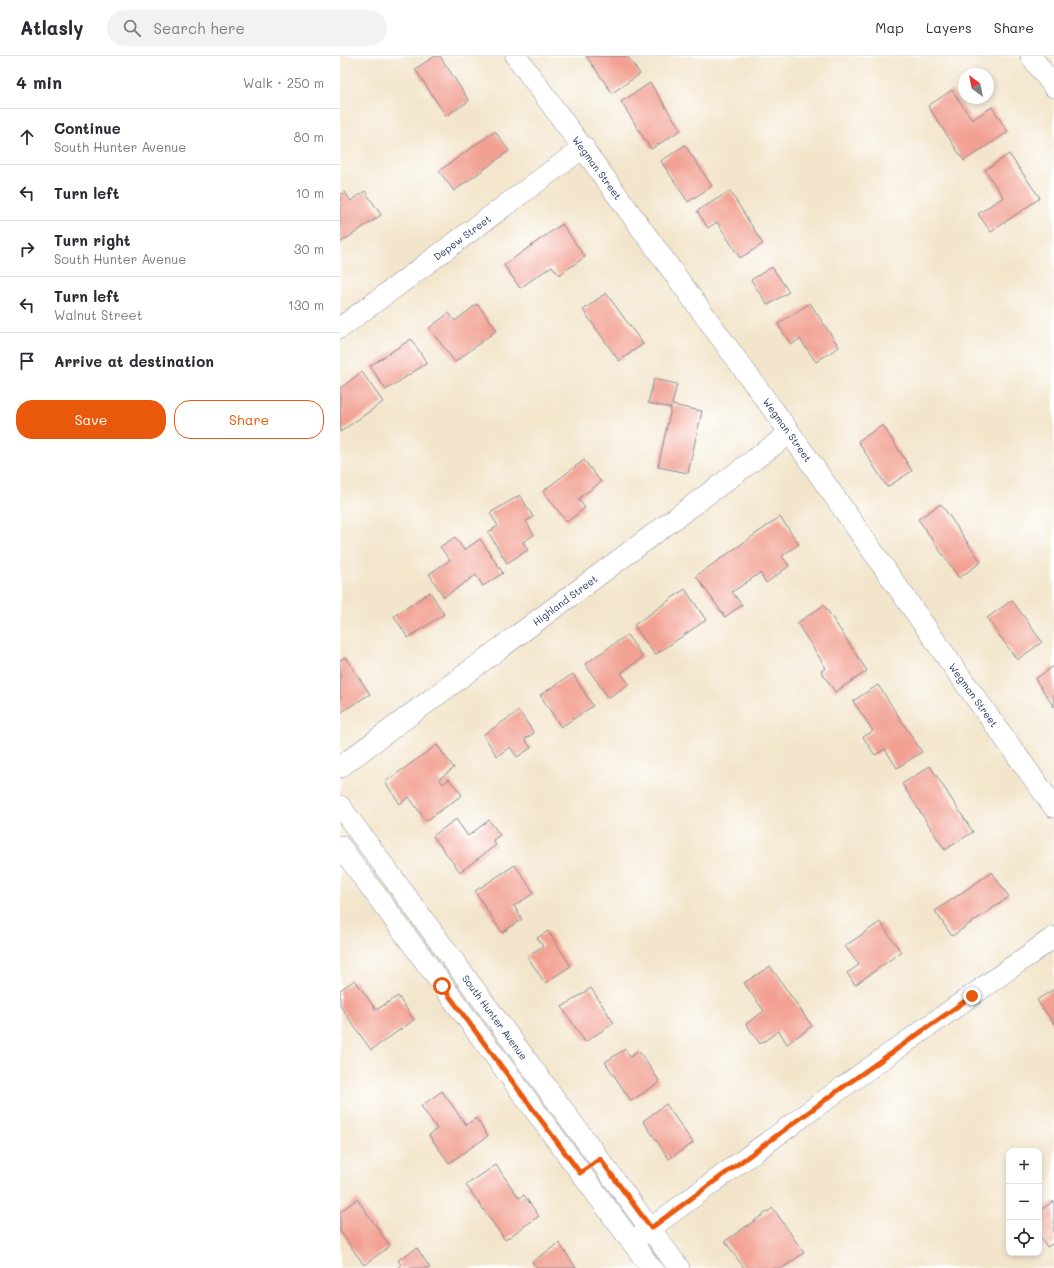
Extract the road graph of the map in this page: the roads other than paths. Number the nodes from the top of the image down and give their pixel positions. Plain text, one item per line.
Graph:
1 (516, 56) edge
2 (1031, 56) edge
3 (1054, 87) edge
4 (584, 148) junction
5 (340, 328) edge
6 (790, 433) junction
7 (340, 767) edge
8 (340, 806) edge
9 (1054, 807) edge
10 (340, 846) edge
11 (387, 871) junction
12 (368, 885) junction
13 (434, 935) junction
14 (1054, 936) edge
15 (414, 948) junction
16 (473, 988) junction
17 (454, 1002) junction
18 (557, 1101) junction
19 (537, 1115) junction
20 (600, 1159) junction
21 (580, 1173) junction
22 (651, 1228) junction
23 (631, 1242) junction
24 (650, 1268) edge
25 (679, 1268) edge

1 - 4 street, Wegman Street
2 - 3 street
4 - 5 street, Depew Street
4 - 6 street, Wegman Street
6 - 7 street, Highland Street
6 - 9 street, Wegman Street
8 - 11 street, South Hunter Avenue
10 - 12 street
11 - 12 street
11 - 13 street, South Hunter Avenue
12 - 15 street
13 - 15 street
13 - 16 street, South Hunter Avenue
14 - 22 street
15 - 17 street
16 - 17 street
16 - 18 street, South Hunter Avenue
17 - 19 street
18 - 19 street
18 - 20 street, South Hunter Avenue
19 - 21 street
20 - 21 street
20 - 22 street, South Hunter Avenue
21 - 23 street
22 - 23 street
22 - 25 street, South Hunter Avenue
23 - 24 street

